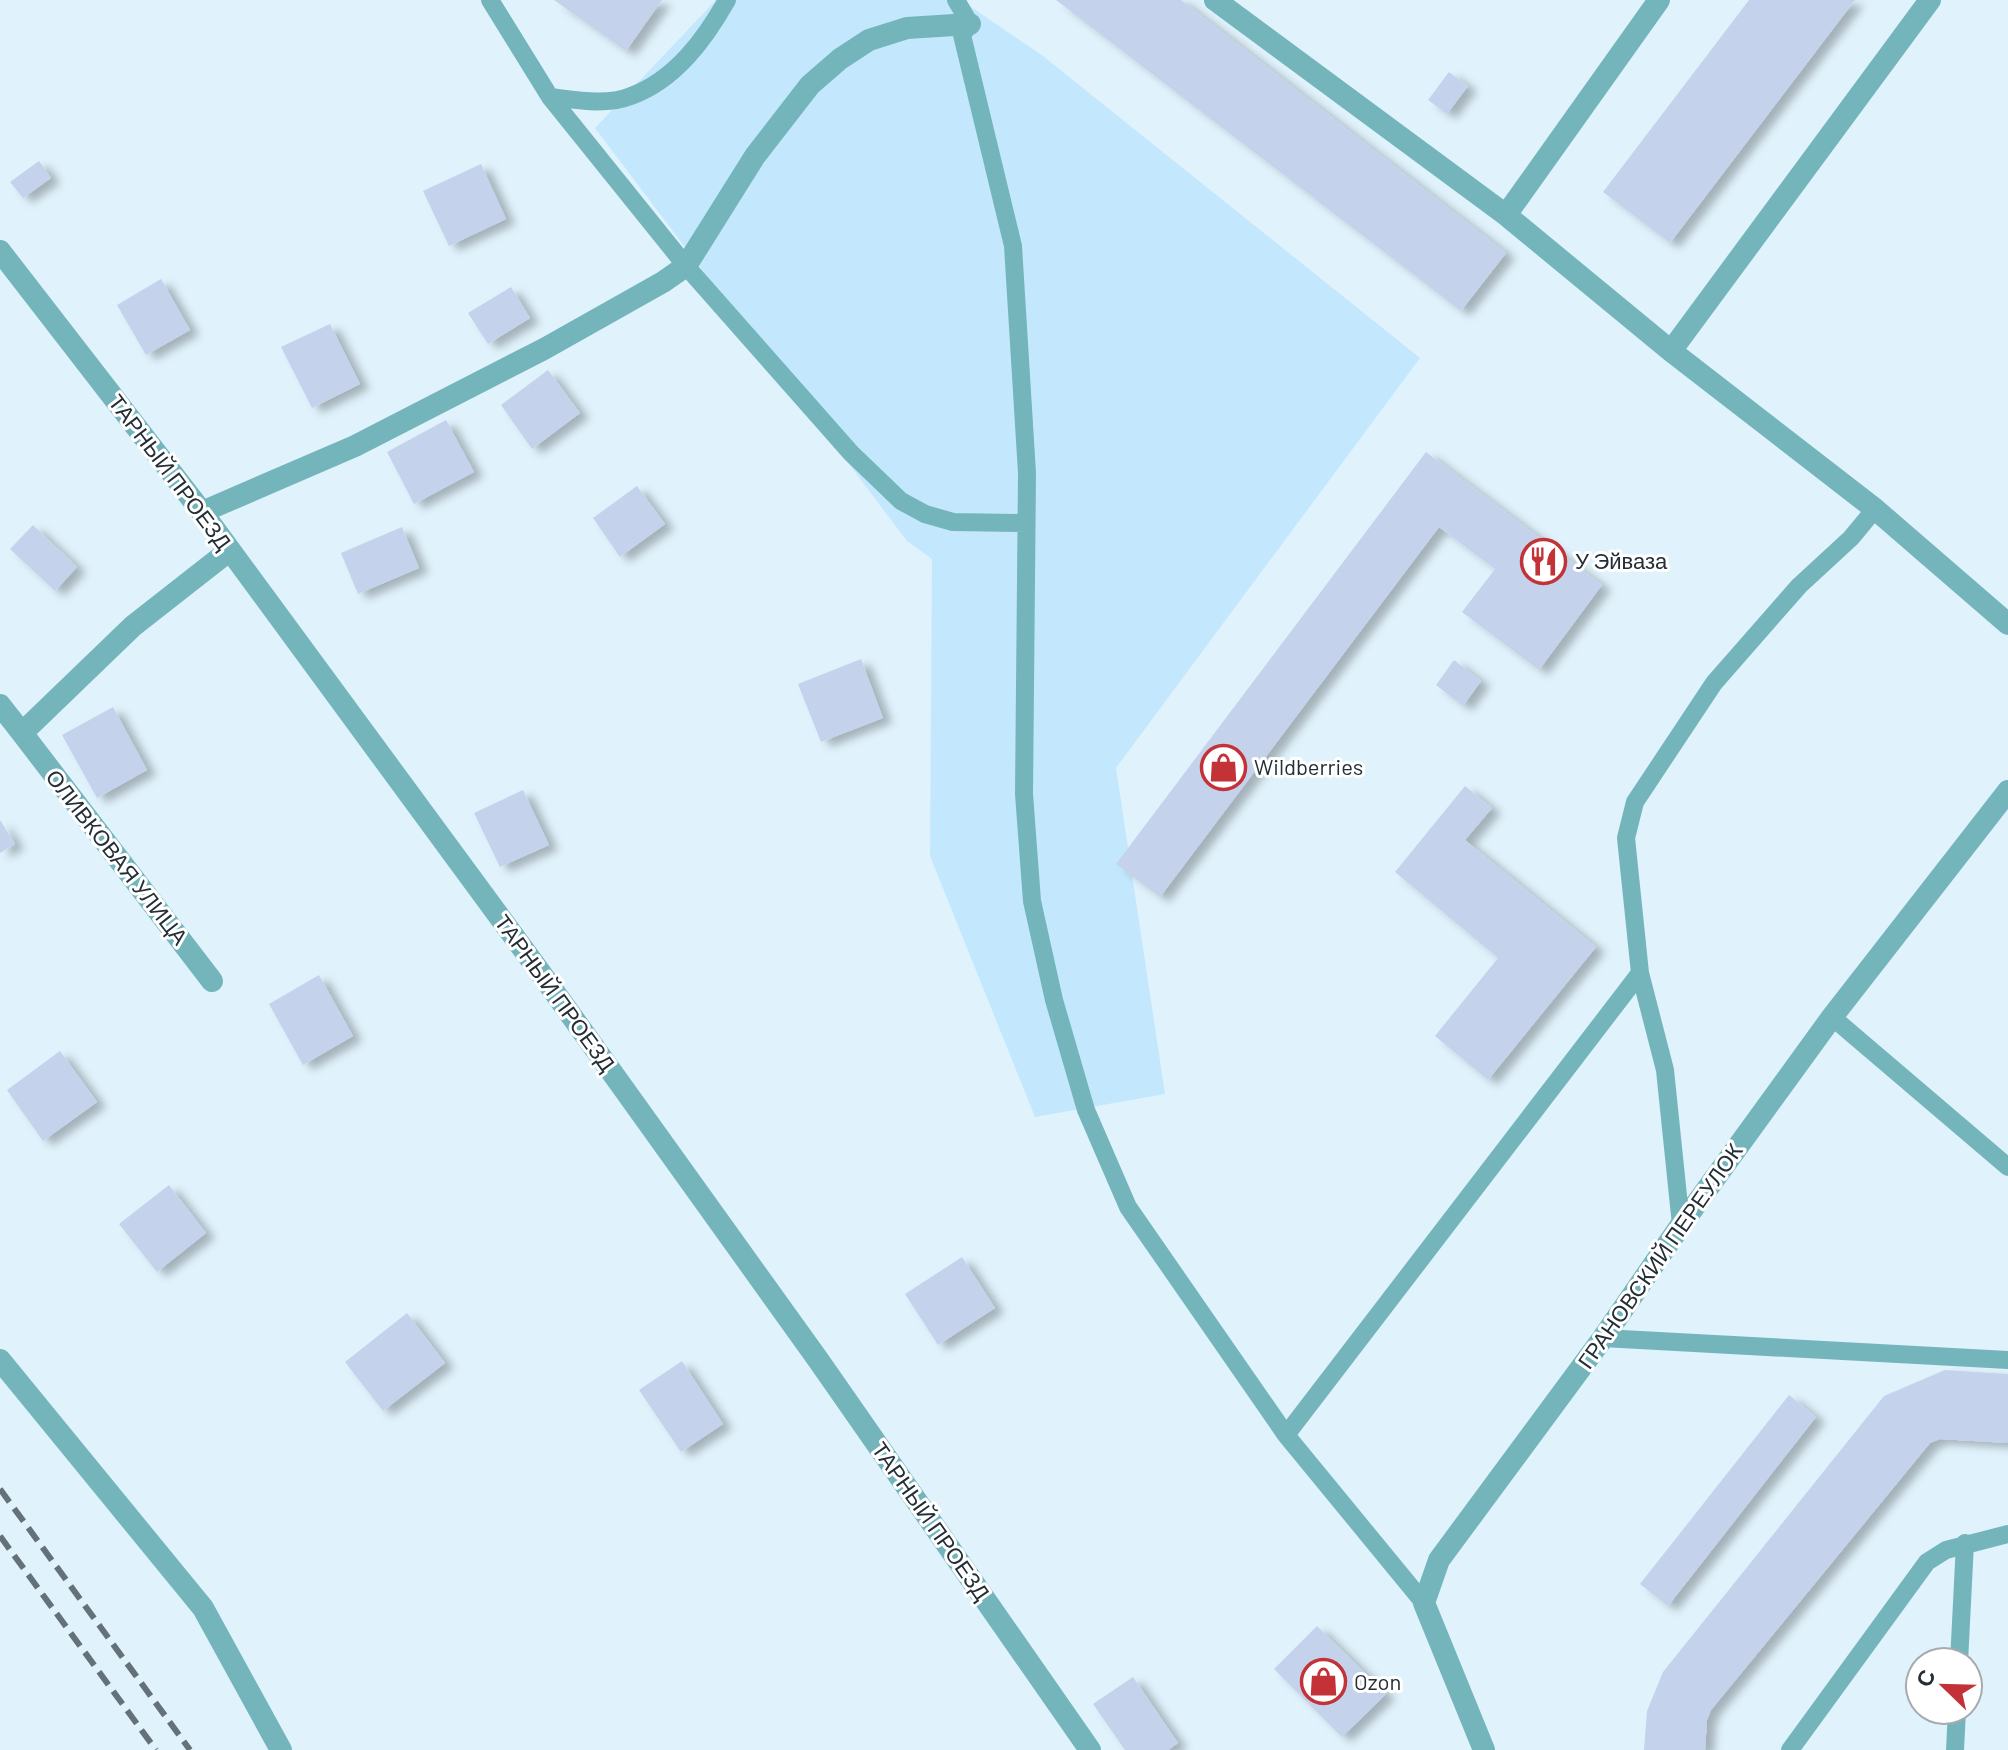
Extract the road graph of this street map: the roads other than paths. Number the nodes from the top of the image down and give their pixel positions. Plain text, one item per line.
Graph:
1 (490, 0) edge
2 (727, 0) edge
3 (956, 0) edge
4 (1215, 0) edge
5 (1659, 0) edge
6 (1930, 0) edge
7 (970, 24) junction
8 (550, 97) junction
9 (1506, 215) junction
10 (0, 251) edge
11 (686, 266) junction
12 (1671, 351) junction
13 (1875, 509) junction
14 (202, 512) junction
15 (1026, 523) junction
16 (230, 550) junction
17 (2008, 624) edge
18 (0, 705) edge
19 (22, 733) junction
20 (2008, 791) edge
21 (1640, 973) junction
22 (212, 981) dead end
23 (1832, 1017) junction
24 (2008, 1167) edge
25 (1681, 1225) junction
26 (1603, 1338) junction
27 (0, 1360) edge
28 (2008, 1360) edge
29 (1286, 1435) junction
30 (2008, 1534) edge
31 (1965, 1543) junction
32 (1424, 1603) junction
33 (1960, 1646) edge
34 (1956, 1726) edge
35 (281, 1750) edge
36 (1090, 1750) edge
37 (1484, 1750) edge
38 (1790, 1750) edge
39 (1955, 1750) edge

1 - 8 lane
2 - 8 lane
3 - 7 lane
4 - 9 street
5 - 9 street
6 - 12 street
7 - 11 street
7 - 15 lane
8 - 11 lane
9 - 12 street
10 - 14 street, ТАРНЫЙ ПРОЕЗД
11 - 14 street
11 - 15 lane
12 - 13 street
13 - 17 street
13 - 21 lane
14 - 16 street, ТАРНЫЙ ПРОЕЗД
15 - 29 lane
16 - 19 street
16 - 36 street, ТАРНЫЙ ПРОЕЗД
18 - 19 street, ОЛИВКОВАЯ УЛИЦА
19 - 22 street, ОЛИВКОВАЯ УЛИЦА
20 - 23 street, ГРАНОВСКИЙ ПЕРЕУЛОК
21 - 25 lane
21 - 29 lane
23 - 24 lane
23 - 25 street, ГРАНОВСКИЙ ПЕРЕУЛОК
25 - 26 street, ГРАНОВСКИЙ ПЕРЕУЛОК
26 - 28 lane
26 - 32 street, ГРАНОВСКИЙ ПЕРЕУЛОК
27 - 35 street
29 - 32 lane
30 - 31 lane
31 - 33 lane
31 - 38 lane
32 - 37 street
34 - 39 lane

